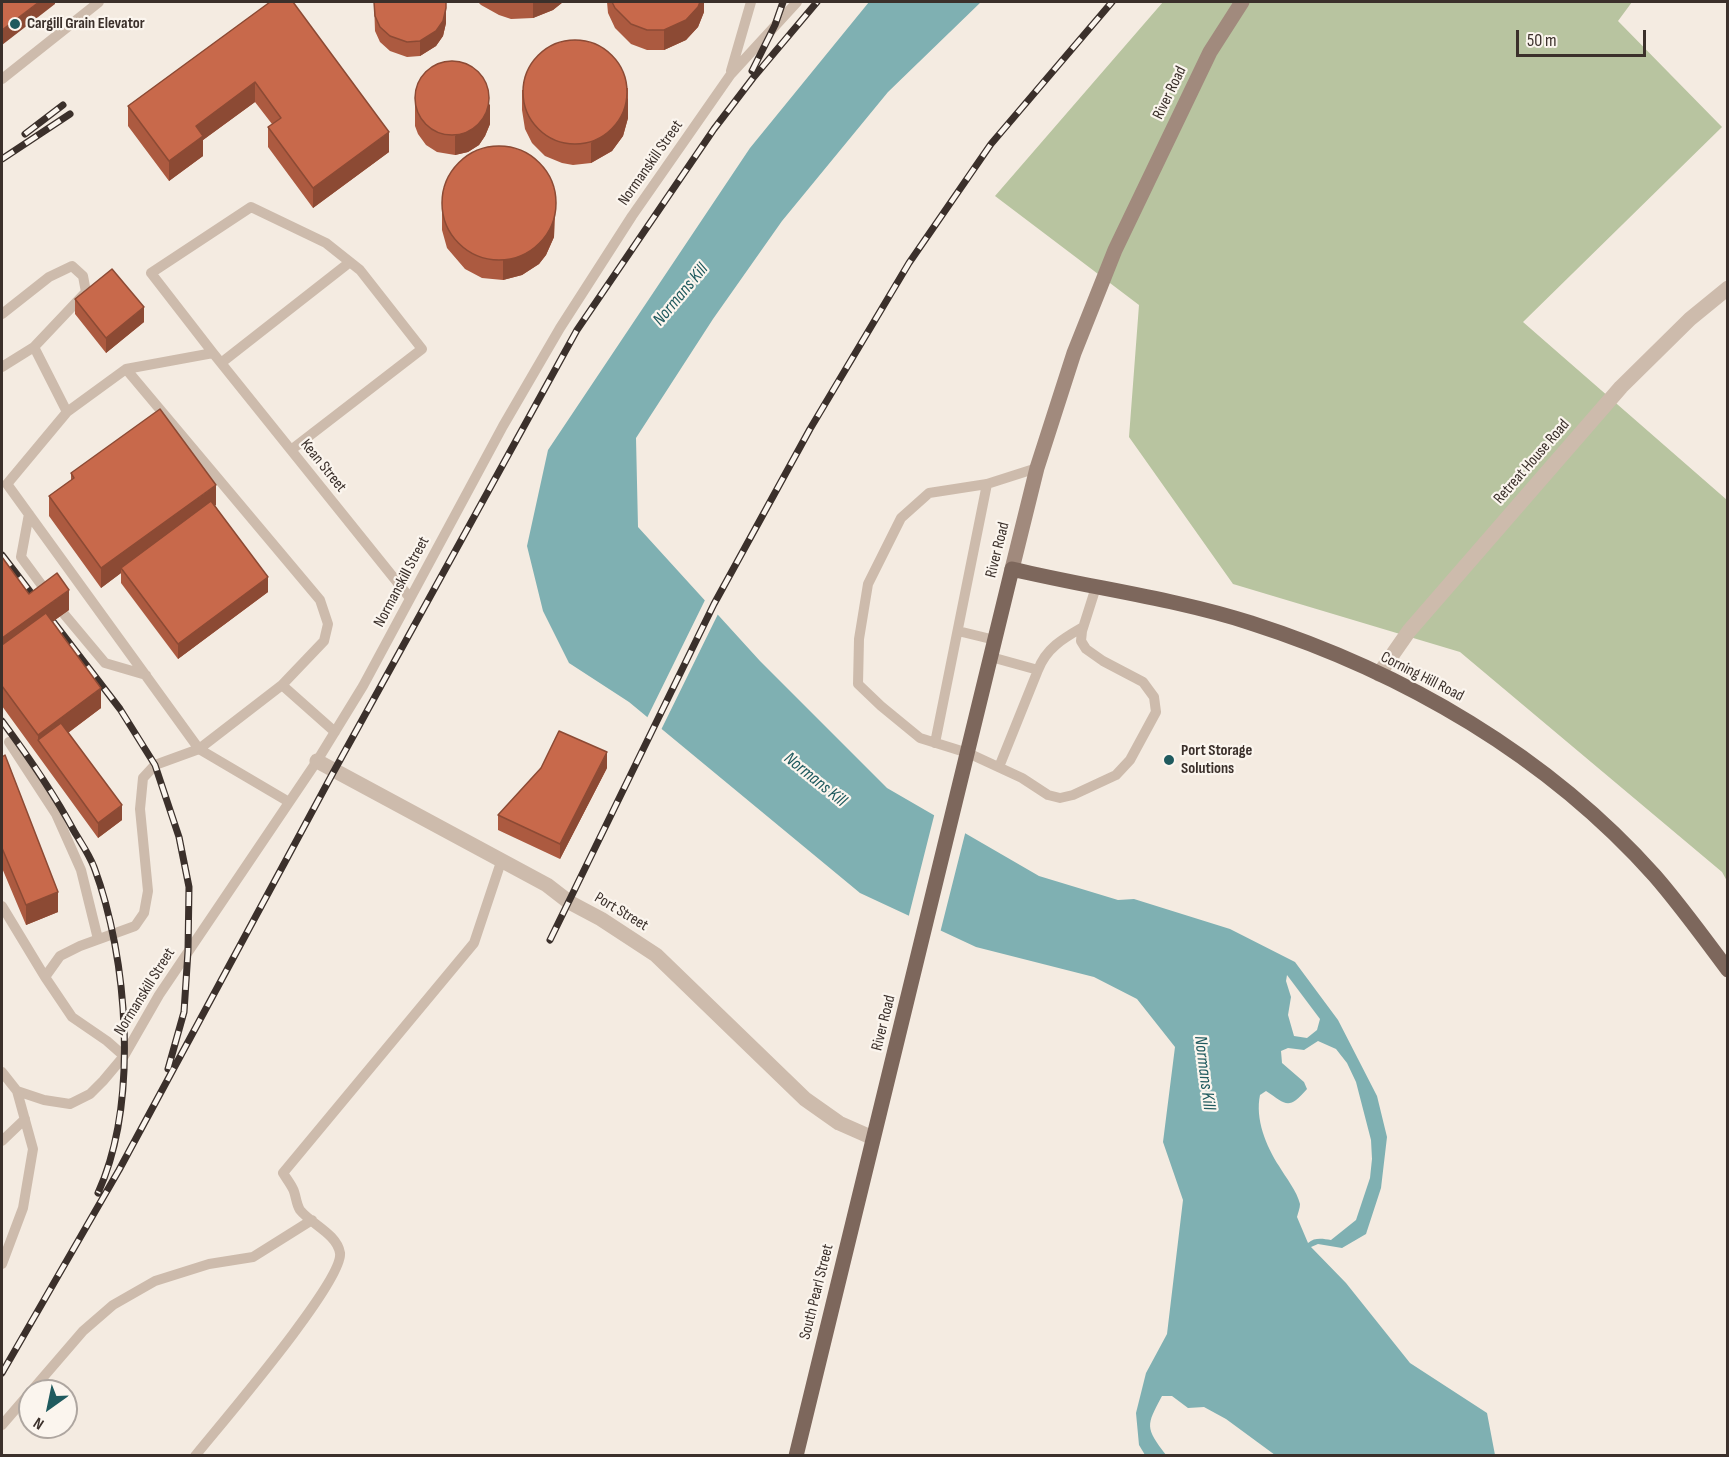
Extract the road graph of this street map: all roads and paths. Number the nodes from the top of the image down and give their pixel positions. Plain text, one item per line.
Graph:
1 (99, 2) edge
2 (751, 2) edge
3 (797, 2) edge
4 (1242, 2) edge
5 (730, 74) junction
6 (2, 79) edge
7 (350, 262) junction
8 (1728, 288) edge
9 (2, 314) edge
10 (34, 347) junction
11 (213, 353) junction
12 (221, 363) junction
13 (2, 367) edge
14 (126, 369) junction
15 (67, 412) junction
16 (291, 450) junction
17 (1037, 468) junction
18 (987, 484) junction
19 (4, 485) edge
20 (29, 514) junction
21 (1012, 569) junction
22 (1096, 587) junction
23 (51, 597) edge
24 (410, 598) junction
25 (64, 614) dead end
26 (1083, 627) junction
27 (958, 631) junction
28 (995, 640) junction
29 (991, 657) junction
30 (1038, 670) junction
31 (1379, 674) junction
32 (146, 675) junction
33 (282, 685) junction
34 (335, 732) junction
35 (9, 742) dead end
36 (935, 743) junction
37 (200, 749) junction
38 (968, 753) junction
39 (317, 761) junction
40 (999, 767) junction
41 (289, 802) junction
42 (501, 862) junction
43 (2, 906) edge
44 (98, 939) junction
45 (1728, 970) edge
46 (45, 977) junction
47 (124, 1056) junction
48 (2, 1073) edge
49 (17, 1090) junction
50 (25, 1119) junction
51 (873, 1138) junction
52 (2, 1141) edge
53 (312, 1220) junction
54 (2, 1264) edge
55 (2, 1425) edge
56 (195, 1455) edge
57 (796, 1455) edge

1 - 6 lane
2 - 5 lane
3 - 5 lane, Normanskill Street
4 - 17 main road, River Road
5 - 24 lane, Normanskill Street
7 - 11 lane, Kean Street
7 - 12 lane
7 - 16 lane
8 - 31 street, Retreat House Road
9 - 10 lane
10 - 13 lane
10 - 15 lane
11 - 12 lane, Kean Street
11 - 14 lane
12 - 16 lane, Kean Street
14 - 15 lane
14 - 33 lane
15 - 19 lane
16 - 24 lane, Kean Street
17 - 18 lane
17 - 21 main road, River Road
18 - 27 lane
18 - 36 lane
19 - 20 lane
20 - 23 lane
20 - 32 lane
21 - 22 main road, Corning Hill Road
21 - 28 main road, River Road
22 - 26 lane
22 - 31 main road, Corning Hill Road
24 - 34 lane, Normanskill Street
25 - 32 lane
26 - 30 lane
26 - 40 lane
27 - 28 lane
27 - 36 lane
28 - 29 main road, River Road
29 - 30 lane
29 - 38 main road, River Road
30 - 40 lane
31 - 45 main road, Corning Hill Road
32 - 37 lane
33 - 34 lane
33 - 37 lane
34 - 39 lane, Normanskill Street
35 - 44 lane
36 - 38 lane
37 - 41 lane
37 - 44 lane
38 - 40 lane
38 - 51 main road, River Road
39 - 41 lane, Normanskill Street
39 - 42 street, Port Street
41 - 47 lane, Normanskill Street
42 - 51 street, Port Street
42 - 53 lane
43 - 46 lane
44 - 46 lane
46 - 47 lane
47 - 49 lane, Normanskill Street
48 - 49 lane, Normanskill Street
49 - 50 lane
50 - 52 lane
50 - 54 lane
51 - 57 main road, South Pearl Street
53 - 55 lane
53 - 56 lane

